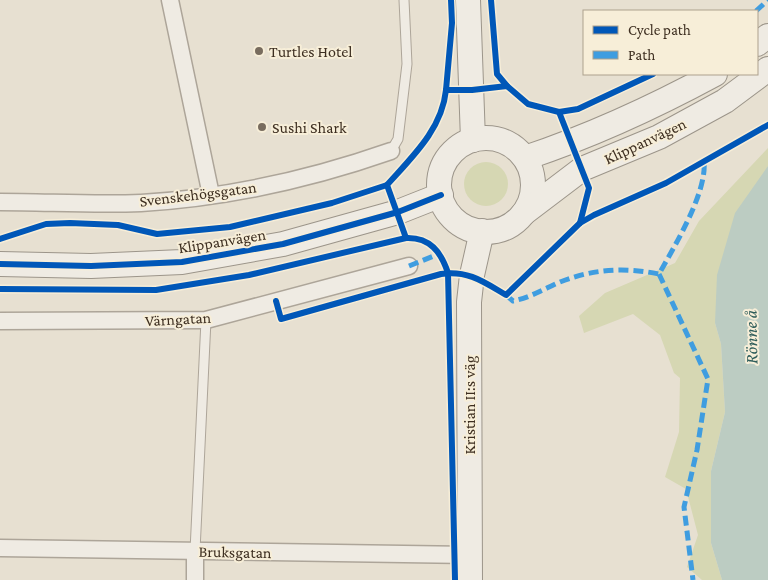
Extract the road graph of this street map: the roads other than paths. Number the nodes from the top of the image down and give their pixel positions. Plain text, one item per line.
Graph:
1 (170, 0) edge
2 (404, 0) edge
3 (468, 0) edge
4 (768, 69) edge
5 (713, 75) edge
6 (473, 140) junction
7 (391, 151) joint
8 (525, 158) junction
9 (211, 195) junction
10 (441, 195) junction
11 (0, 202) edge
12 (524, 213) junction
13 (482, 231) junction
14 (0, 264) edge
15 (409, 266) dead end
16 (206, 320) junction
17 (0, 321) edge
18 (0, 548) edge
19 (195, 551) junction
20 (470, 555) junction
21 (195, 580) edge
22 (470, 580) edge

1 - 9 street
2 - 7 lane
3 - 6 main road
4 - 12 main road, Klippanvägen
5 - 8 main road, Klippanvägen
6 - 8 main road
6 - 10 main road
7 - 9 street, Svenskehögsgatan
8 - 12 main road
9 - 11 street, Svenskehögsgatan
10 - 13 main road
10 - 14 main road, Klippanvägen
12 - 13 main road, Klippanvägen
13 - 20 main road, Kristian II:s väg
15 - 16 street, Värngatan
16 - 17 street, Värngatan
16 - 19 lane
18 - 19 street, Bruksgatan
19 - 20 street, Bruksgatan
19 - 21 street
20 - 22 main road, Kristian II:s väg

